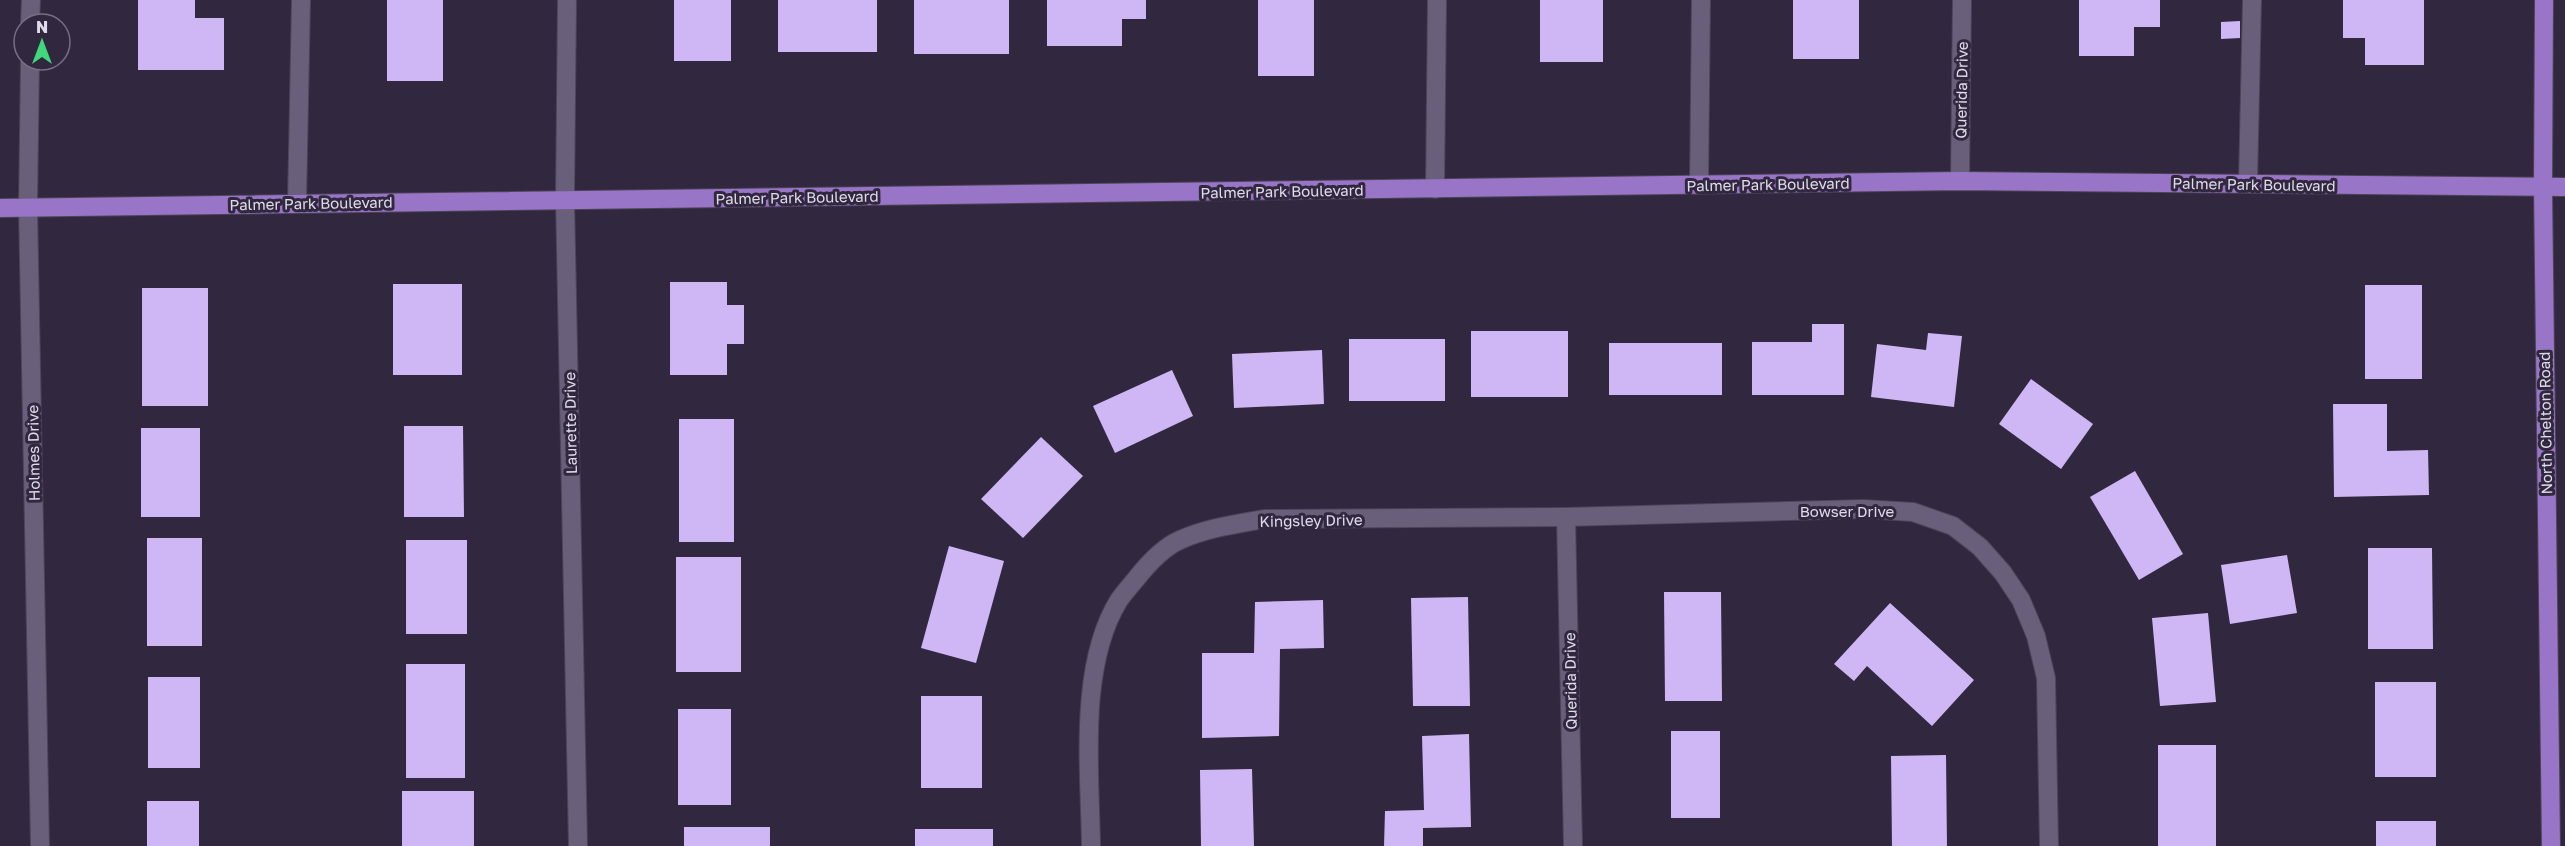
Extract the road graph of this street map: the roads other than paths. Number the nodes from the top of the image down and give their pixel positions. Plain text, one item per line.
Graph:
1 (301, 0) edge
2 (567, 0) edge
3 (1437, 0) edge
4 (1701, 0) edge
5 (1962, 0) edge
6 (2253, 0) edge
7 (2544, 0) edge
8 (30, 72) edge
9 (1960, 181) junction
10 (2248, 183) junction
11 (1699, 185) junction
12 (2542, 187) junction
13 (2565, 187) edge
14 (1435, 189) junction
15 (565, 199) junction
16 (297, 203) junction
17 (28, 207) junction
18 (0, 208) edge
19 (1566, 517) junction
20 (40, 846) edge
21 (578, 846) edge
22 (1091, 846) edge
23 (1573, 846) edge
24 (2049, 846) edge
25 (2551, 846) edge

1 - 16 street
2 - 15 street, Laurette Drive
3 - 14 street
4 - 11 street
5 - 9 street, Querida Drive
6 - 10 street
7 - 12 main road, North Chelton Road
8 - 17 street, Holmes Drive
9 - 10 main road, Palmer Park Boulevard
9 - 11 main road, Palmer Park Boulevard
10 - 12 main road, Palmer Park Boulevard
11 - 14 main road, Palmer Park Boulevard
12 - 13 main road, Palmer Park Boulevard
12 - 25 main road, North Chelton Road
14 - 15 main road, Palmer Park Boulevard
15 - 16 main road, Palmer Park Boulevard
15 - 21 street, Laurette Drive
16 - 17 main road, Palmer Park Boulevard
17 - 18 main road, Palmer Park Boulevard
17 - 20 street, Holmes Drive
19 - 22 street, Kingsley Drive
19 - 23 street, Querida Drive
19 - 24 street, Bowser Drive

